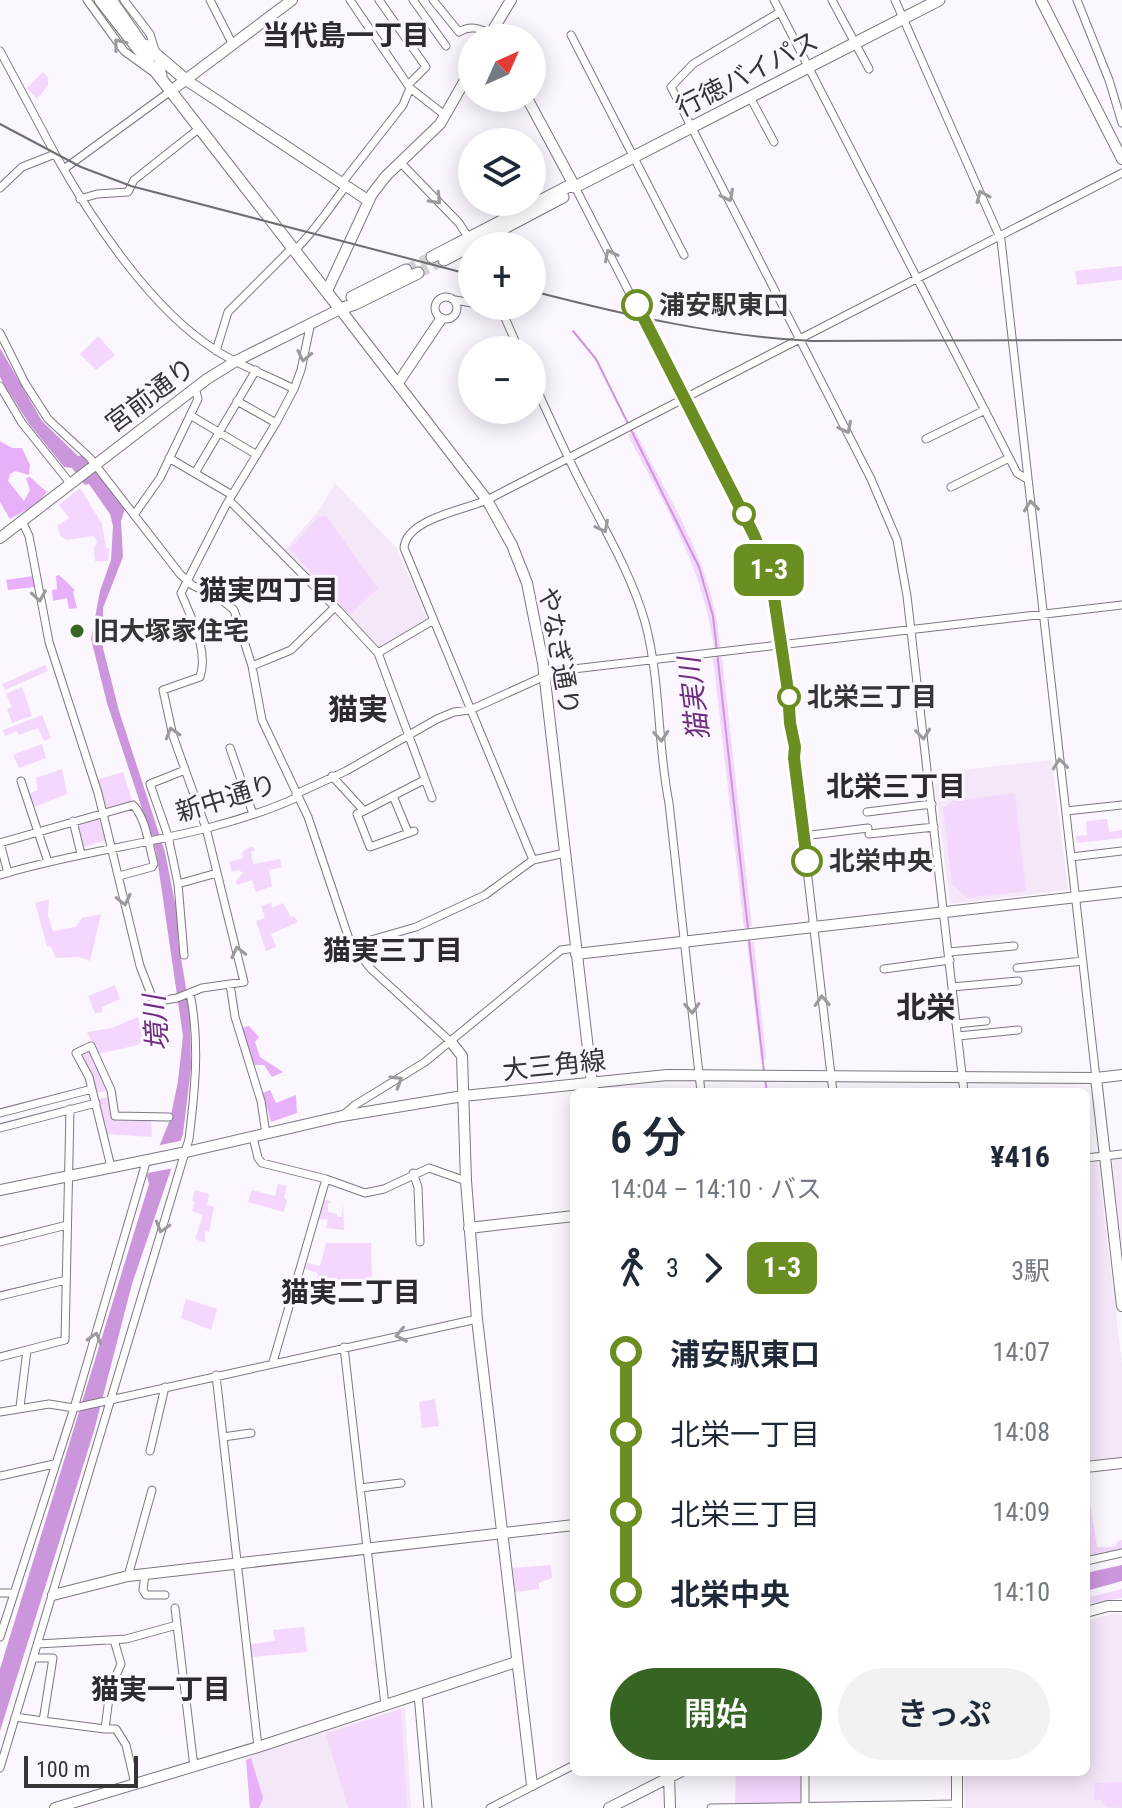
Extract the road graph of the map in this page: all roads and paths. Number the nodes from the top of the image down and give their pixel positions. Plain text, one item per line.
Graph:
1 (87, 0) edge
2 (100, 0) edge
3 (111, 0) edge
4 (124, 0) edge
5 (210, 0) edge
6 (292, 0) edge
7 (350, 0) edge
8 (379, 0) edge
9 (413, 0) edge
10 (433, 0) edge
11 (511, 0) edge
12 (774, 0) edge
13 (832, 0) edge
14 (895, 0) edge
15 (939, 0) edge
16 (1041, 0) edge
17 (1077, 0) edge
18 (780, 12) junction
19 (904, 18) junction
20 (497, 24) edge
21 (458, 31) edge
22 (571, 35) dead end
23 (136, 42) junction
24 (856, 42) junction
25 (233, 45) junction
26 (446, 46) dead end
27 (0, 51) edge
28 (156, 55) junction
29 (808, 67) junction
30 (869, 69) dead end
31 (162, 77) junction
32 (186, 80) junction
33 (409, 86) junction
34 (172, 90) junction
35 (458, 95) edge
36 (750, 97) junction
37 (535, 112) edge
38 (446, 116) junction
39 (1122, 123) edge
40 (201, 127) junction
41 (692, 127) junction
42 (774, 142) dead end
43 (55, 154) junction
44 (634, 156) junction
45 (1122, 159) edge
46 (400, 162) junction
47 (64, 169) junction
48 (1122, 173) edge
49 (344, 184) junction
50 (575, 187) junction
51 (0, 188) edge
52 (80, 199) junction
53 (369, 201) junction
54 (465, 232) edge
55 (478, 232) edge
56 (492, 232) edge
57 (1000, 236) junction
58 (458, 244) edge
59 (458, 248) edge
60 (294, 249) junction
61 (684, 255) dead end
62 (412, 271) tunnel mouth
63 (917, 279) junction
64 (327, 291) junction
65 (455, 300) junction
66 (458, 301) edge
67 (340, 309) junction
68 (441, 319) junction
69 (311, 322) junction
70 (0, 333) edge
71 (800, 339) junction
72 (216, 351) junction
73 (236, 361) junction
74 (256, 370) junction
75 (398, 383) junction
76 (0, 386) edge
77 (195, 388) junction
78 (294, 389) junction
79 (685, 398) junction
80 (237, 401) junction
81 (985, 410) junction
82 (546, 411) edge
83 (190, 415) junction
84 (276, 423) junction
85 (219, 433) junction
86 (926, 439) dead end
87 (257, 455) junction
88 (169, 458) junction
89 (567, 458) junction
90 (1009, 458) junction
91 (94, 464) junction
92 (195, 473) junction
93 (1027, 479) junction
94 (74, 480) junction
95 (951, 487) dead end
96 (231, 497) junction
97 (487, 500) junction
98 (134, 515) junction
99 (22, 521) junction
100 (0, 538) edge
101 (188, 582) junction
102 (1122, 605) edge
103 (335, 607) junction
104 (1043, 614) junction
105 (432, 621) junction
106 (912, 629) junction
107 (782, 643) junction
108 (378, 653) junction
109 (651, 659) junction
110 (252, 666) junction
111 (544, 676) junction
112 (470, 710) junction
113 (408, 737) junction
114 (230, 748) dead end
115 (185, 770) junction
116 (332, 776) junction
117 (424, 780) junction
118 (21, 781) dead end
119 (297, 795) junction
120 (393, 796) junction
121 (432, 798) dead end
122 (932, 804) junction
123 (1122, 805) edge
124 (364, 811) junction
125 (1066, 811) junction
126 (867, 812) dead end
127 (103, 814) junction
128 (253, 814) junction
129 (73, 821) junction
130 (934, 827) junction
131 (206, 828) junction
132 (39, 830) junction
133 (803, 836) junction
134 (166, 837) junction
135 (149, 840) junction
136 (112, 848) junction
137 (1122, 851) edge
138 (565, 853) junction
139 (81, 854) junction
140 (1071, 857) junction
141 (533, 860) junction
142 (48, 862) junction
143 (217, 873) junction
144 (4, 874) edge
145 (119, 876) junction
146 (178, 884) junction
147 (1122, 892) edge
148 (1075, 898) junction
149 (944, 913) junction
150 (814, 928) junction
151 (350, 942) junction
152 (684, 942) junction
153 (1014, 946) dead end
154 (576, 951) junction
155 (184, 955) dead end
156 (950, 956) junction
157 (1083, 961) junction
158 (1017, 968) dead end
159 (884, 969) dead end
160 (1018, 981) dead end
161 (230, 984) junction
162 (952, 987) junction
163 (188, 994) junction
164 (986, 1021) dead end
165 (956, 1024) junction
166 (1018, 1030) dead end
167 (958, 1036) junction
168 (451, 1042) junction
169 (699, 1073) junction
170 (831, 1075) junction
171 (1122, 1075) edge
172 (963, 1077) junction
173 (1096, 1078) junction
174 (592, 1087) edge
175 (701, 1088) edge
176 (833, 1088) edge
177 (964, 1088) edge
178 (570, 1089) edge
179 (111, 1092) junction
180 (94, 1096) junction
181 (463, 1096) junction
182 (70, 1109) junction
183 (0, 1113) edge
184 (342, 1116) junction
185 (169, 1117) dead end
186 (0, 1128) edge
187 (266, 1134) junction
188 (253, 1137) junction
189 (184, 1152) junction
190 (1122, 1154) edge
191 (1105, 1156) junction
192 (1090, 1158) edge
193 (149, 1159) junction
194 (111, 1167) junction
195 (413, 1173) junction
196 (69, 1176) junction
197 (326, 1179) junction
198 (466, 1181) junction
199 (0, 1190) edge
200 (570, 1216) edge
201 (67, 1225) junction
202 (469, 1228) junction
203 (0, 1242) edge
204 (420, 1242) dead end
205 (66, 1280) junction
206 (0, 1296) edge
207 (1122, 1306) edge
208 (477, 1319) junction
209 (344, 1347) junction
210 (27, 1350) junction
211 (0, 1357) edge
212 (273, 1362) junction
213 (216, 1375) junction
214 (165, 1387) junction
215 (107, 1400) junction
216 (20, 1407) junction
217 (76, 1408) junction
218 (0, 1412) edge
219 (251, 1433) dead end
220 (223, 1437) junction
221 (150, 1451) dead end
222 (1122, 1463) edge
223 (54, 1464) junction
224 (1090, 1467) edge
225 (0, 1476) edge
226 (401, 1483) dead end
227 (360, 1488) junction
228 (152, 1490) dead end
229 (570, 1525) edge
230 (502, 1533) junction
231 (367, 1549) junction
232 (1122, 1553) edge
233 (1090, 1560) edge
234 (237, 1564) junction
235 (145, 1574) junction
236 (128, 1576) junction
237 (0, 1593) edge
238 (14, 1593) junction
239 (53, 1595) junction
240 (160, 1598) dead end
241 (1122, 1606) edge
242 (175, 1608) dead end
243 (1090, 1611) edge
244 (4, 1612) edge
245 (177, 1625) junction
246 (0, 1637) edge
247 (114, 1640) junction
248 (38, 1644) junction
249 (34, 1658) junction
250 (516, 1662) junction
251 (418, 1694) junction
252 (385, 1705) junction
253 (15, 1717) junction
254 (43, 1721) junction
255 (105, 1729) junction
256 (258, 1747) junction
257 (194, 1767) junction
258 (570, 1767) edge
259 (0, 1768) edge
260 (667, 1776) edge
261 (669, 1776) edge
262 (805, 1776) edge
263 (957, 1776) edge
264 (135, 1784) junction
265 (532, 1785) junction
266 (805, 1806) edge
267 (957, 1806) edge
268 (55, 1808) edge
269 (428, 1808) edge
270 (490, 1808) edge
271 (609, 1808) edge
272 (670, 1808) edge
273 (711, 1808) edge

31 -> 1 street
2 - 23 main road
3 - 23 main road
4 - 28 street
5 - 25 street
6 - 25 street
7 - 33 street
8 - 33 street
9 - 26 street
10 - 21 street
11 - 20 street
12 - 18 street
13 - 24 street
14 - 19 street
15 - 19 main road, 行徳バイパス
16 - 45 street
17 - 39 street
18 - 29 street
18 - 41 street
19 - 24 main road, 行徳バイパス
57 -> 19 street
22 - 44 street
23 - 28 main road
23 - 31 main road, やなぎ通り
24 - 29 main road, 行徳バイパス
24 - 30 street
25 - 32 street
27 - 43 street
28 - 31 street
28 - 32 main road
29 - 36 main road, 行徳バイパス
29 - 63 street
31 - 34 main road, やなぎ通り
32 - 34 street
32 - 49 street
33 - 38 street
33 - 49 street
34 - 40 main road, やなぎ通り
34 - 47 street
35 - 38 street
36 - 41 main road, 行徳バイパス
36 - 42 street
37 - 50 street
38 - 46 street
40 - 52 street
40 - 60 main road, やなぎ通り
41 - 44 main road, 行徳バイパス
41 -> 71 street
43 - 47 street
43 - 51 street
44 - 50 main road, 行徳バイパス
44 - 61 street
46 - 53 street
46 -> 54 street
47 - 52 street
48 - 57 street
49 - 53 street
49 - 60 street
50 - 55 main road, 行徳バイパス
50 - 56 main road, 行徳バイパス
79 -> 50 street
52 - 72 street
53 - 64 street
57 - 63 street
57 - 93 street
58 - 59 main road, 行徳バイパス
60 - 64 main road, やなぎ通り
60 - 72 street
62 - 67 main road
63 - 71 street
63 - 81 street
64 - 67 main road, やなぎ通り
65 - 66 street
65 - 68 street
65 - 68 street
67 - 69 street, 宮前通り
67 - 75 street, やなぎ通り
68 - 75 street
69 - 73 street, 宮前通り
69 -> 78 street
70 - 91 street
71 - 79 street
71 -> 106 street
72 - 73 street
73 - 74 street
73 - 77 street, 宮前通り
74 - 78 street
74 - 80 street
75 - 97 street, やなぎ通り
76 - 94 street
77 - 83 street
77 - 91 street, 宮前通り
78 - 84 street
79 - 89 street
79 - 107 street
80 - 84 street
80 - 85 street
81 - 86 street
81 - 90 street
82 - 89 street
83 - 85 street
83 - 88 street
84 - 87 street
85 - 87 street
85 - 92 street
87 - 96 street
88 - 92 street
88 - 98 street
89 - 97 street
89 -> 109 street
90 - 93 street
90 - 95 street
91 - 94 street, 宮前通り
91 - 98 street
92 - 96 street
104 -> 93 street
94 - 99 street, 宮前通り
96 - 101 street
96 - 103 street
97 - 105 street
97 - 111 street, やなぎ通り
98 - 101 street
99 - 100 street, 宮前通り
99 -> 127 street
101 - 110 street
115 -> 101 street
102 - 104 street, 新中通り
103 - 108 street
103 - 110 street
104 - 106 street, 新中通り
125 -> 104 street
105 - 108 street
105 - 112 street
106 - 107 street, 新中通り
106 -> 122 street
107 - 109 street, 新中通り
107 - 133 street
108 - 113 street
109 - 111 street, 新中通り
109 -> 152 street
110 - 119 street
111 - 112 street, 新中通り
111 - 138 street, やなぎ通り
112 - 113 street, 新中通り
112 - 141 street
113 - 116 street, 新中通り
113 - 117 street
114 - 128 street
115 - 131 street
115 - 134 street
116 - 119 street, 新中通り
116 - 124 street
117 - 120 street
117 - 121 street
118 - 132 street
119 - 128 street, 新中通り
119 - 151 street
120 - 124 street
120 - 124 street
122 - 126 street
122 - 130 street
123 - 125 street
125 - 140 street
127 - 129 street
127 - 135 street
127 - 136 street
128 - 131 street, 新中通り
129 - 132 street
129 - 139 street
130 - 133 street
130 - 149 street
131 - 134 street, 新中通り
131 - 143 street
132 - 142 street
132 - 144 street
133 - 150 street
134 - 135 street, 新中通り
134 - 146 street
135 - 136 street, 新中通り
135 - 145 street
136 - 139 street, 新中通り
136 - 145 street
137 - 140 street
138 - 141 street
138 - 154 street, やなぎ通り
139 - 142 street, 新中通り
140 - 148 street
141 - 151 street
142 - 144 street, 新中通り
143 - 146 street
161 -> 143 street
145 -> 163 street
146 - 155 street
147 - 148 street
148 - 149 street
148 - 157 street
149 - 150 street
149 - 156 street
150 - 152 street
170 -> 150 street
151 - 168 street
152 - 154 street
152 -> 169 street
153 - 156 street
154 - 168 street
154 - 174 street, やなぎ通り
156 - 159 street
156 - 162 street
157 - 158 street
157 - 173 street
160 - 162 street
161 - 163 street
161 - 187 street
162 - 165 street
163 - 189 street
164 - 165 street
165 - 167 street
166 - 167 street
167 - 172 street
168 - 181 street
184 -> 168 street
169 - 170 street, 大三角線
169 - 174 street, 大三角線
169 - 175 street
170 - 172 street, 大三角線
170 - 176 street
171 - 173 street, 大三角線
172 - 173 street, 大三角線
172 - 177 street
173 - 191 street
178 - 181 street, 大三角線
179 - 180 street
179 - 180 street
179 - 185 street
180 - 182 street
180 - 183 street
180 - 194 street
181 - 184 street, 大三角線
181 - 198 street
182 - 186 street
182 - 196 street
184 - 187 street, 大三角線
187 - 188 street, 大三角線
188 - 189 street, 大三角線
188 - 197 street
189 - 193 street, 大三角線
189 -> 215 street
190 - 191 street
191 - 192 street
191 - 207 street
193 - 194 street, 大三角線
217 -> 193 street
194 - 196 street, 大三角線
195 - 197 street
195 - 198 street
195 - 204 street
196 - 199 street, 大三角線
196 - 201 street
197 - 212 street
198 - 202 street
200 - 202 street
201 - 203 street
201 - 205 street
202 - 208 street
205 - 206 street
205 - 210 street
208 -> 209 street
208 - 230 street
209 - 212 street
209 - 227 street
210 - 211 street
210 - 216 street
212 - 213 street
213 - 214 street
213 - 220 street
214 - 215 street
214 - 221 street
215 - 217 street
215 - 239 street
216 - 217 street
216 - 218 street
217 - 223 street
219 - 220 street
220 - 234 street
222 - 224 street
223 - 225 street
223 - 238 street
226 - 227 street
227 - 231 street
228 - 236 street
229 - 230 street
230 - 231 street
230 - 250 street
231 - 234 street
231 - 252 street
232 - 233 street
234 - 235 street
234 - 256 street
235 - 236 street
235 - 240 street
236 - 239 street
237 - 238 street
238 - 244 street
239 - 248 street
241 - 243 street
242 - 245 street
244 - 246 street
245 - 247 street
245 - 257 street
247 - 248 street
247 - 255 street
248 - 249 street
249 - 253 street
249 - 254 street
250 - 251 street
250 - 265 street
251 - 252 street
251 - 269 street
252 - 256 street
253 - 254 street
253 - 259 street
254 - 255 street
255 - 264 street
256 - 257 street
257 - 264 street
258 - 265 street
260 - 271 street
261 - 272 street
262 - 266 street
263 - 267 street
264 - 268 street
265 - 270 street
266 - 267 street
266 - 273 street

